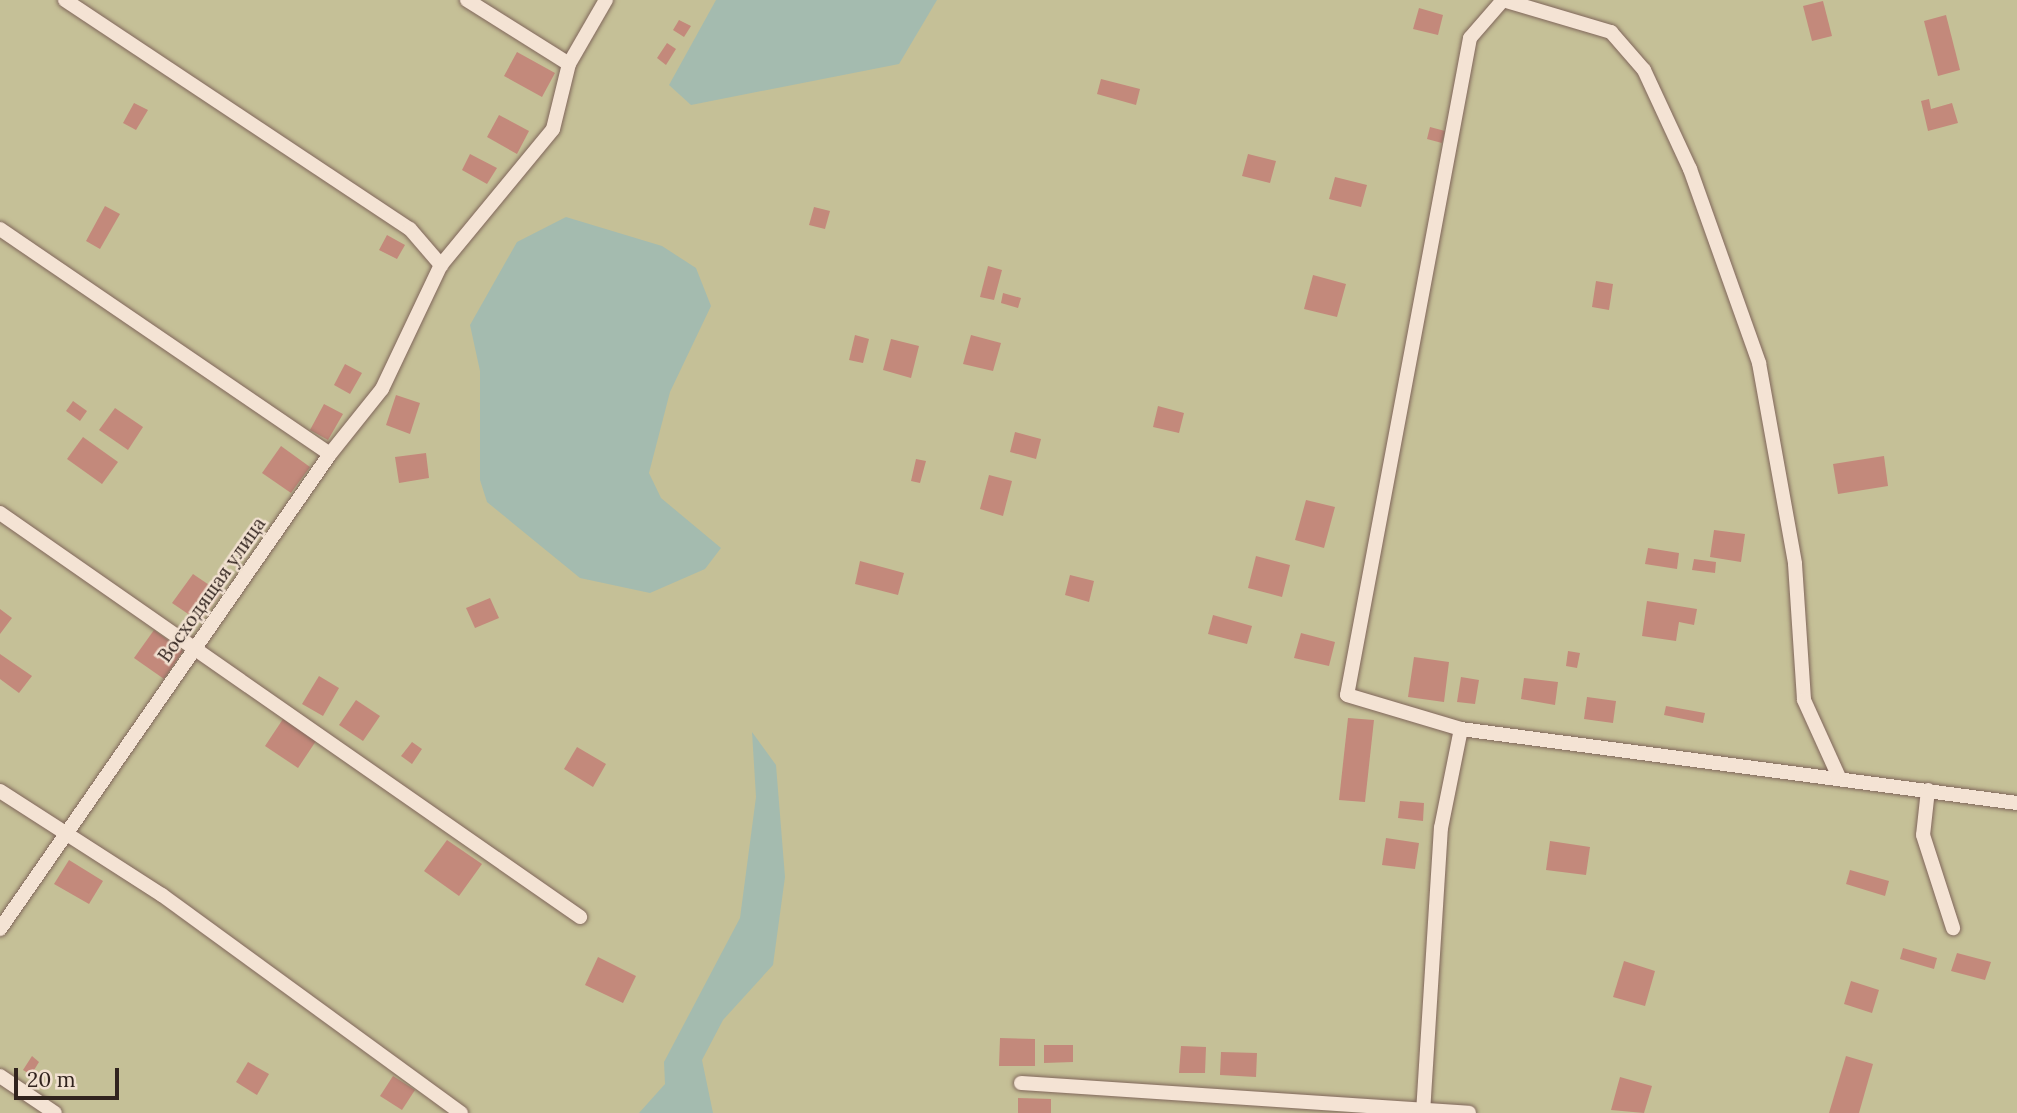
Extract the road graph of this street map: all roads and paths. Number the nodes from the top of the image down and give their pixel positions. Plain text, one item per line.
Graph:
1 (65, 0) edge
2 (467, 0) edge
3 (606, 0) edge
4 (1503, 0) edge
5 (569, 64) junction
6 (0, 229) edge
7 (441, 265) junction
8 (330, 454) junction
9 (0, 513) edge
10 (196, 647) junction
11 (1461, 729) junction
12 (1839, 777) junction
13 (1928, 790) junction
14 (0, 791) edge
15 (2017, 803) edge
16 (66, 835) junction
17 (580, 917) dead end
18 (1953, 928) dead end
19 (0, 929) edge
20 (0, 1076) edge
21 (1021, 1083) dead end
22 (1423, 1109) edge
23 (55, 1113) edge
24 (461, 1113) edge
25 (1469, 1113) edge

1 - 7 lane
2 - 5 lane
3 - 5 lane, Восходящая улица
4 - 11 lane
4 - 12 lane
5 - 7 lane, Восходящая улица
6 - 8 lane
7 - 8 lane, Восходящая улица
8 - 10 lane, Восходящая улица
9 - 10 lane
10 - 16 lane, Восходящая улица
10 - 17 lane
11 - 12 lane
11 - 22 lane
12 - 13 lane
13 - 15 lane
13 - 18 lane
14 - 16 lane
16 - 19 lane, Восходящая улица
16 - 24 lane
20 - 23 lane
21 - 22 lane
22 - 25 lane

